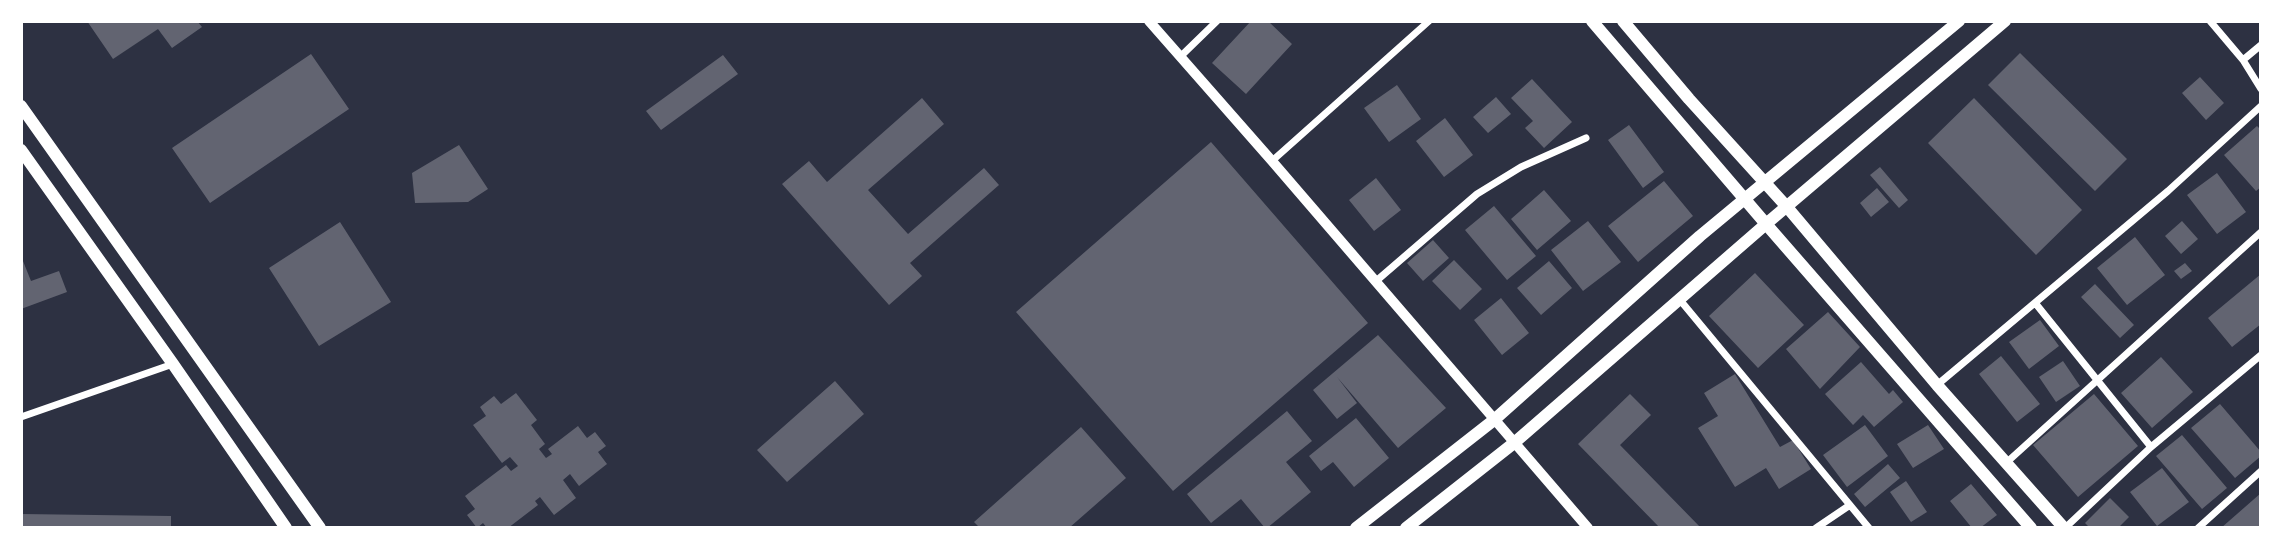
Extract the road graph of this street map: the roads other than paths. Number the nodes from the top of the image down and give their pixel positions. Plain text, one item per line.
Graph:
1 (1149, 21) edge
2 (1217, 21) edge
3 (1429, 21) edge
4 (1591, 21) edge
5 (1623, 21) edge
6 (1958, 21) edge
7 (2005, 21) edge
8 (2210, 21) edge
9 (2261, 45) edge
10 (1180, 57) junction
11 (2243, 60) junction
12 (2261, 89) edge
13 (21, 106) edge
14 (2261, 106) edge
15 (1586, 138) dead end
16 (21, 150) edge
17 (1272, 161) junction
18 (1765, 182) junction
19 (1744, 199) junction
20 (1787, 206) junction
21 (1766, 225) junction
22 (2261, 232) edge
23 (1375, 282) junction
24 (1680, 300) junction
25 (2036, 304) junction
26 (2261, 355) edge
27 (173, 364) junction
28 (2098, 379) junction
29 (1937, 385) junction
30 (21, 417) edge
31 (1494, 420) junction
32 (1514, 443) junction
33 (2151, 447) junction
34 (2006, 463) junction
35 (2261, 471) edge
36 (1850, 505) junction
37 (286, 528) edge
38 (320, 528) edge
39 (1356, 528) edge
40 (1406, 528) edge
41 (1588, 528) edge
42 (1816, 528) edge
43 (1869, 528) edge
44 (2031, 528) edge
45 (2064, 528) edge
46 (2198, 528) edge

1 - 10 street
2 - 10 street
3 - 17 street
4 - 19 main road
5 - 18 main road
6 - 18 main road
7 - 20 main road
8 - 11 street
9 - 11 street
10 - 17 street
11 - 12 street
13 - 38 main road
14 - 25 street
15 - 23 street
16 - 27 main road
17 - 23 street
18 - 19 main road
18 - 20 main road
19 - 21 main road
19 - 31 main road
20 - 21 main road
20 - 29 main road
21 - 24 main road
21 - 44 main road
22 - 28 street
23 - 31 street
24 - 32 main road
24 - 36 street
25 - 28 street
25 - 29 street
26 - 33 street
27 - 30 street
27 - 37 main road
28 - 33 street
28 - 34 street
29 - 34 main road
31 - 32 street
31 - 39 main road
32 - 40 main road
32 - 41 street
33 - 45 street
34 - 45 main road
35 - 46 street
36 - 42 street
36 - 43 street

